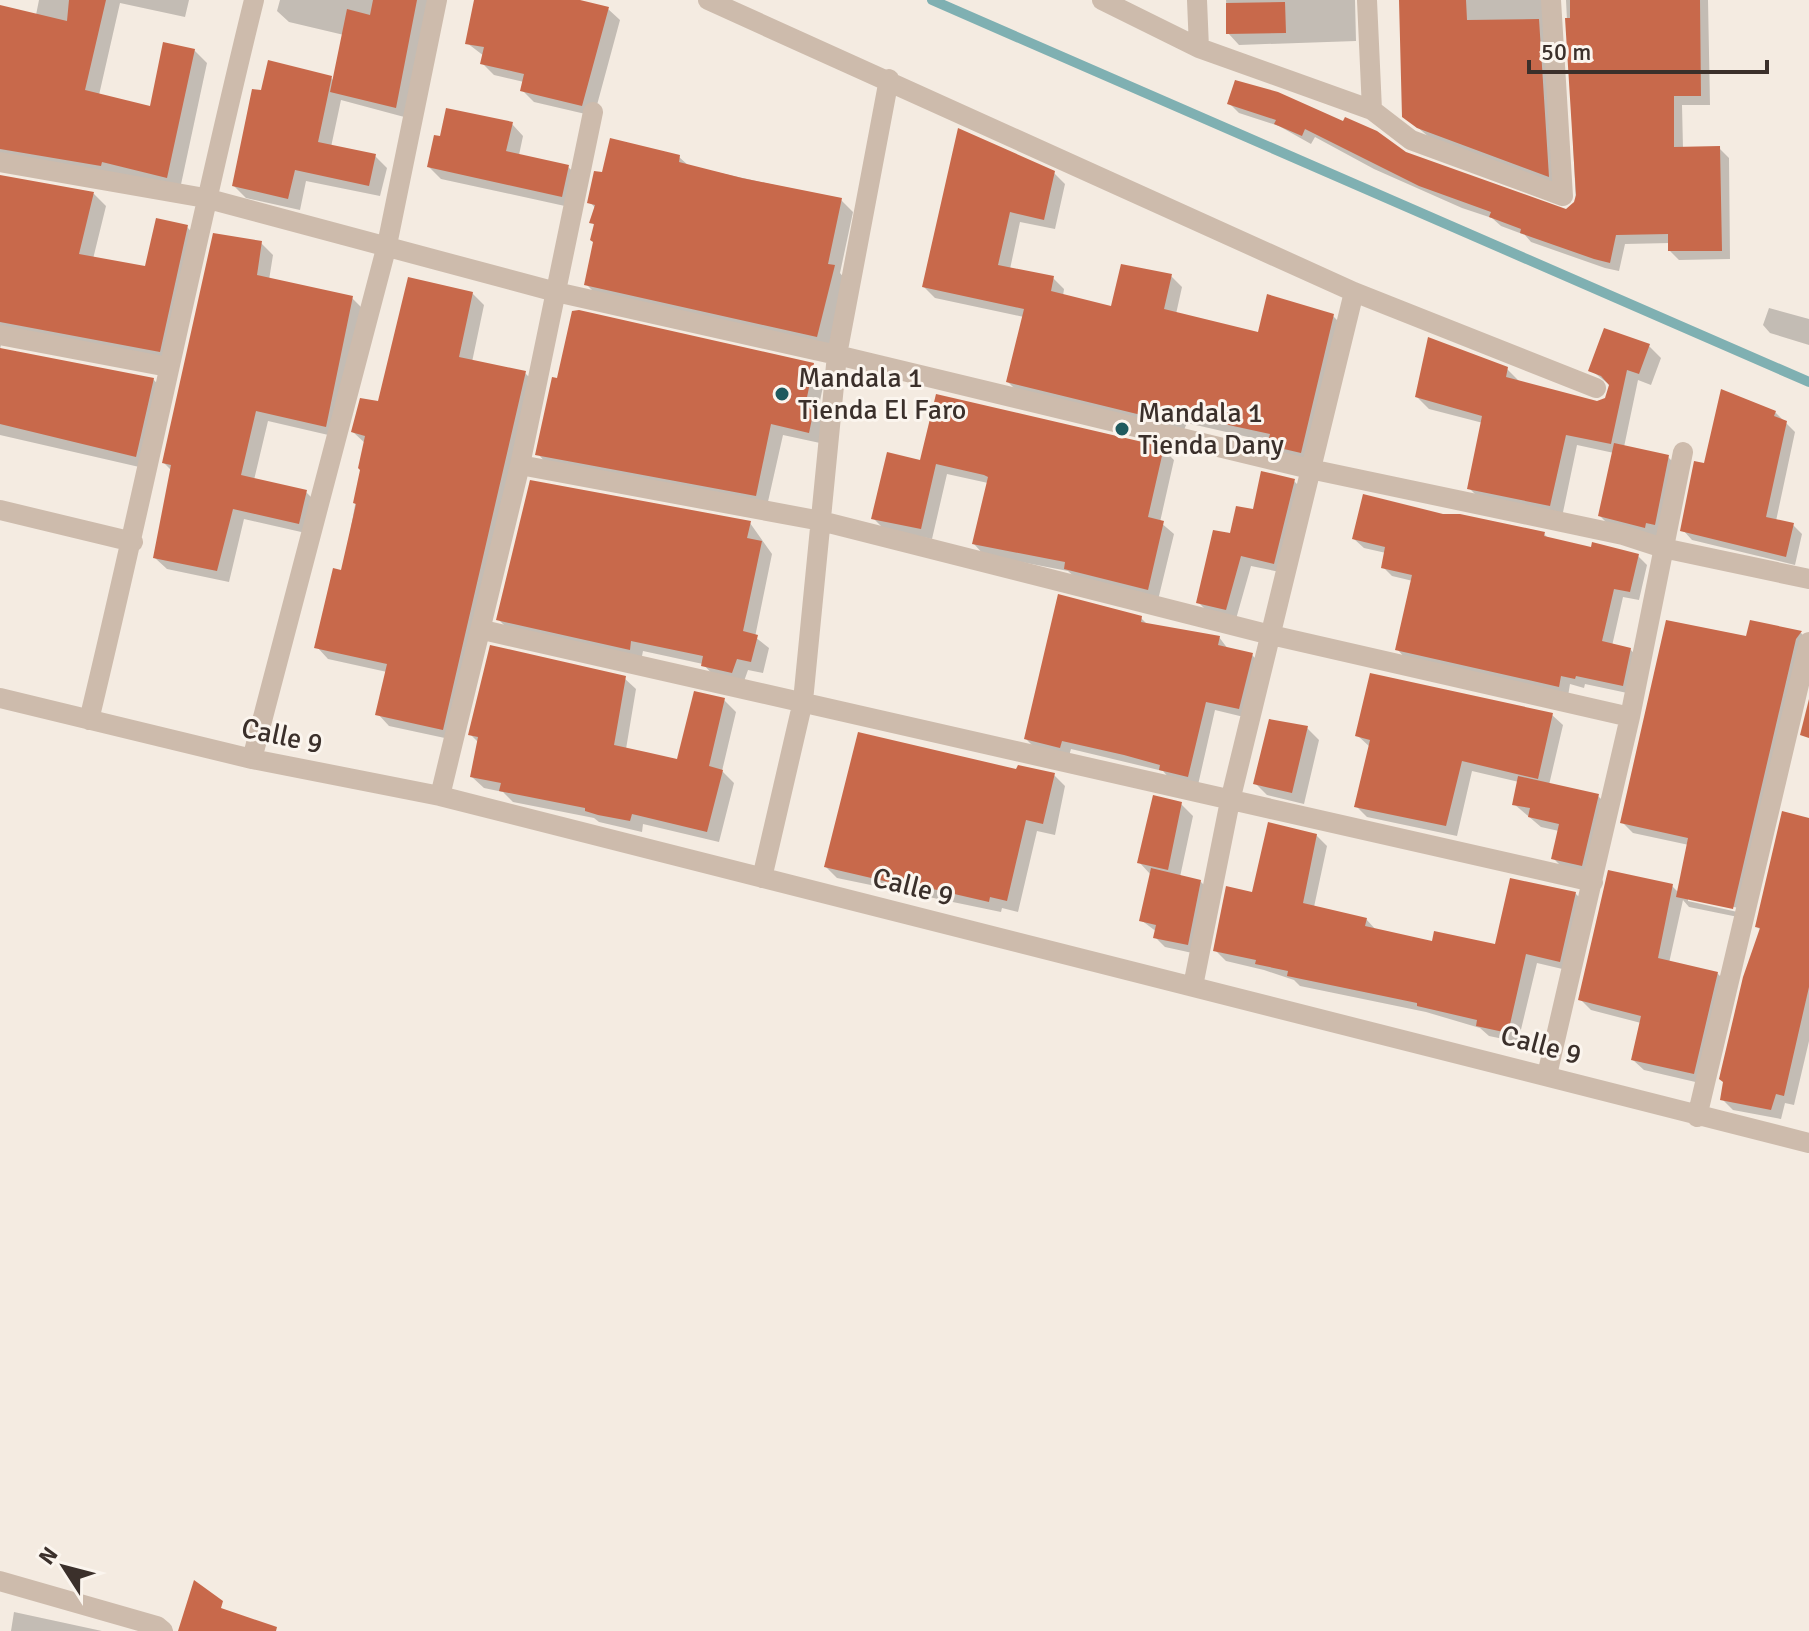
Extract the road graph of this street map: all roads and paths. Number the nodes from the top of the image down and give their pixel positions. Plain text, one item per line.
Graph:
1 (254, 0) edge
2 (437, 0) edge
3 (708, 0) edge
4 (1102, 0) edge
5 (1197, 0) edge
6 (1367, 0) edge
7 (1551, 0) edge
8 (1199, 48) junction
9 (889, 79) junction
10 (1372, 110) junction
11 (593, 112) dead end
12 (0, 162) edge
13 (205, 198) junction
14 (387, 245) junction
15 (556, 292) junction
16 (1354, 292) junction
17 (0, 335) edge
18 (837, 355) junction
19 (168, 367) junction
20 (1596, 388) dead end
21 (1683, 452) dead end
22 (520, 465) junction
23 (1310, 469) junction
24 (0, 510) edge
25 (821, 521) junction
26 (133, 542) junction
27 (1663, 548) junction
28 (1809, 579) edge
29 (483, 630) junction
30 (1271, 635) junction
31 (1809, 642) edge
32 (0, 698) edge
33 (803, 701) junction
34 (1630, 717) junction
35 (89, 720) junction
36 (252, 759) junction
37 (440, 796) junction
38 (1230, 801) junction
39 (762, 878) junction
40 (1593, 882) junction
41 (1193, 986) junction
42 (1547, 1075) junction
43 (1697, 1117) junction
44 (1809, 1143) edge
45 (1, 1583) edge
46 (159, 1629) edge

1 - 13 street
2 - 14 street
3 - 9 street
4 - 8 street
5 - 8 street
6 - 10 street
7 - 10 street
8 - 10 street
9 - 16 street
9 - 18 street
11 - 15 street
12 - 13 street
13 - 14 street
13 - 19 street
14 - 15 street
14 - 36 street
15 - 18 street
15 - 22 street
16 - 20 street
16 - 23 street
17 - 19 street
18 - 23 street
18 - 25 street
19 - 26 street
21 - 27 street
22 - 25 street
22 - 29 street
23 - 27 street
23 - 30 street
24 - 26 street
25 - 30 street
25 - 33 street
26 - 35 street
27 - 28 street
27 - 34 street
29 - 33 street
29 - 37 street
30 - 34 street
30 - 38 street
31 - 43 street
32 - 35 street, Calle 9
33 - 38 street
33 - 39 street
34 - 40 street
35 - 36 street, Calle 9
36 - 37 street, Calle 9
37 - 39 street, Calle 9
38 - 40 street
38 - 41 street
39 - 41 street, Calle 9
40 - 42 street
41 - 42 street, Calle 9
42 - 43 street, Calle 9
43 - 44 street, Calle 9
45 - 46 street

